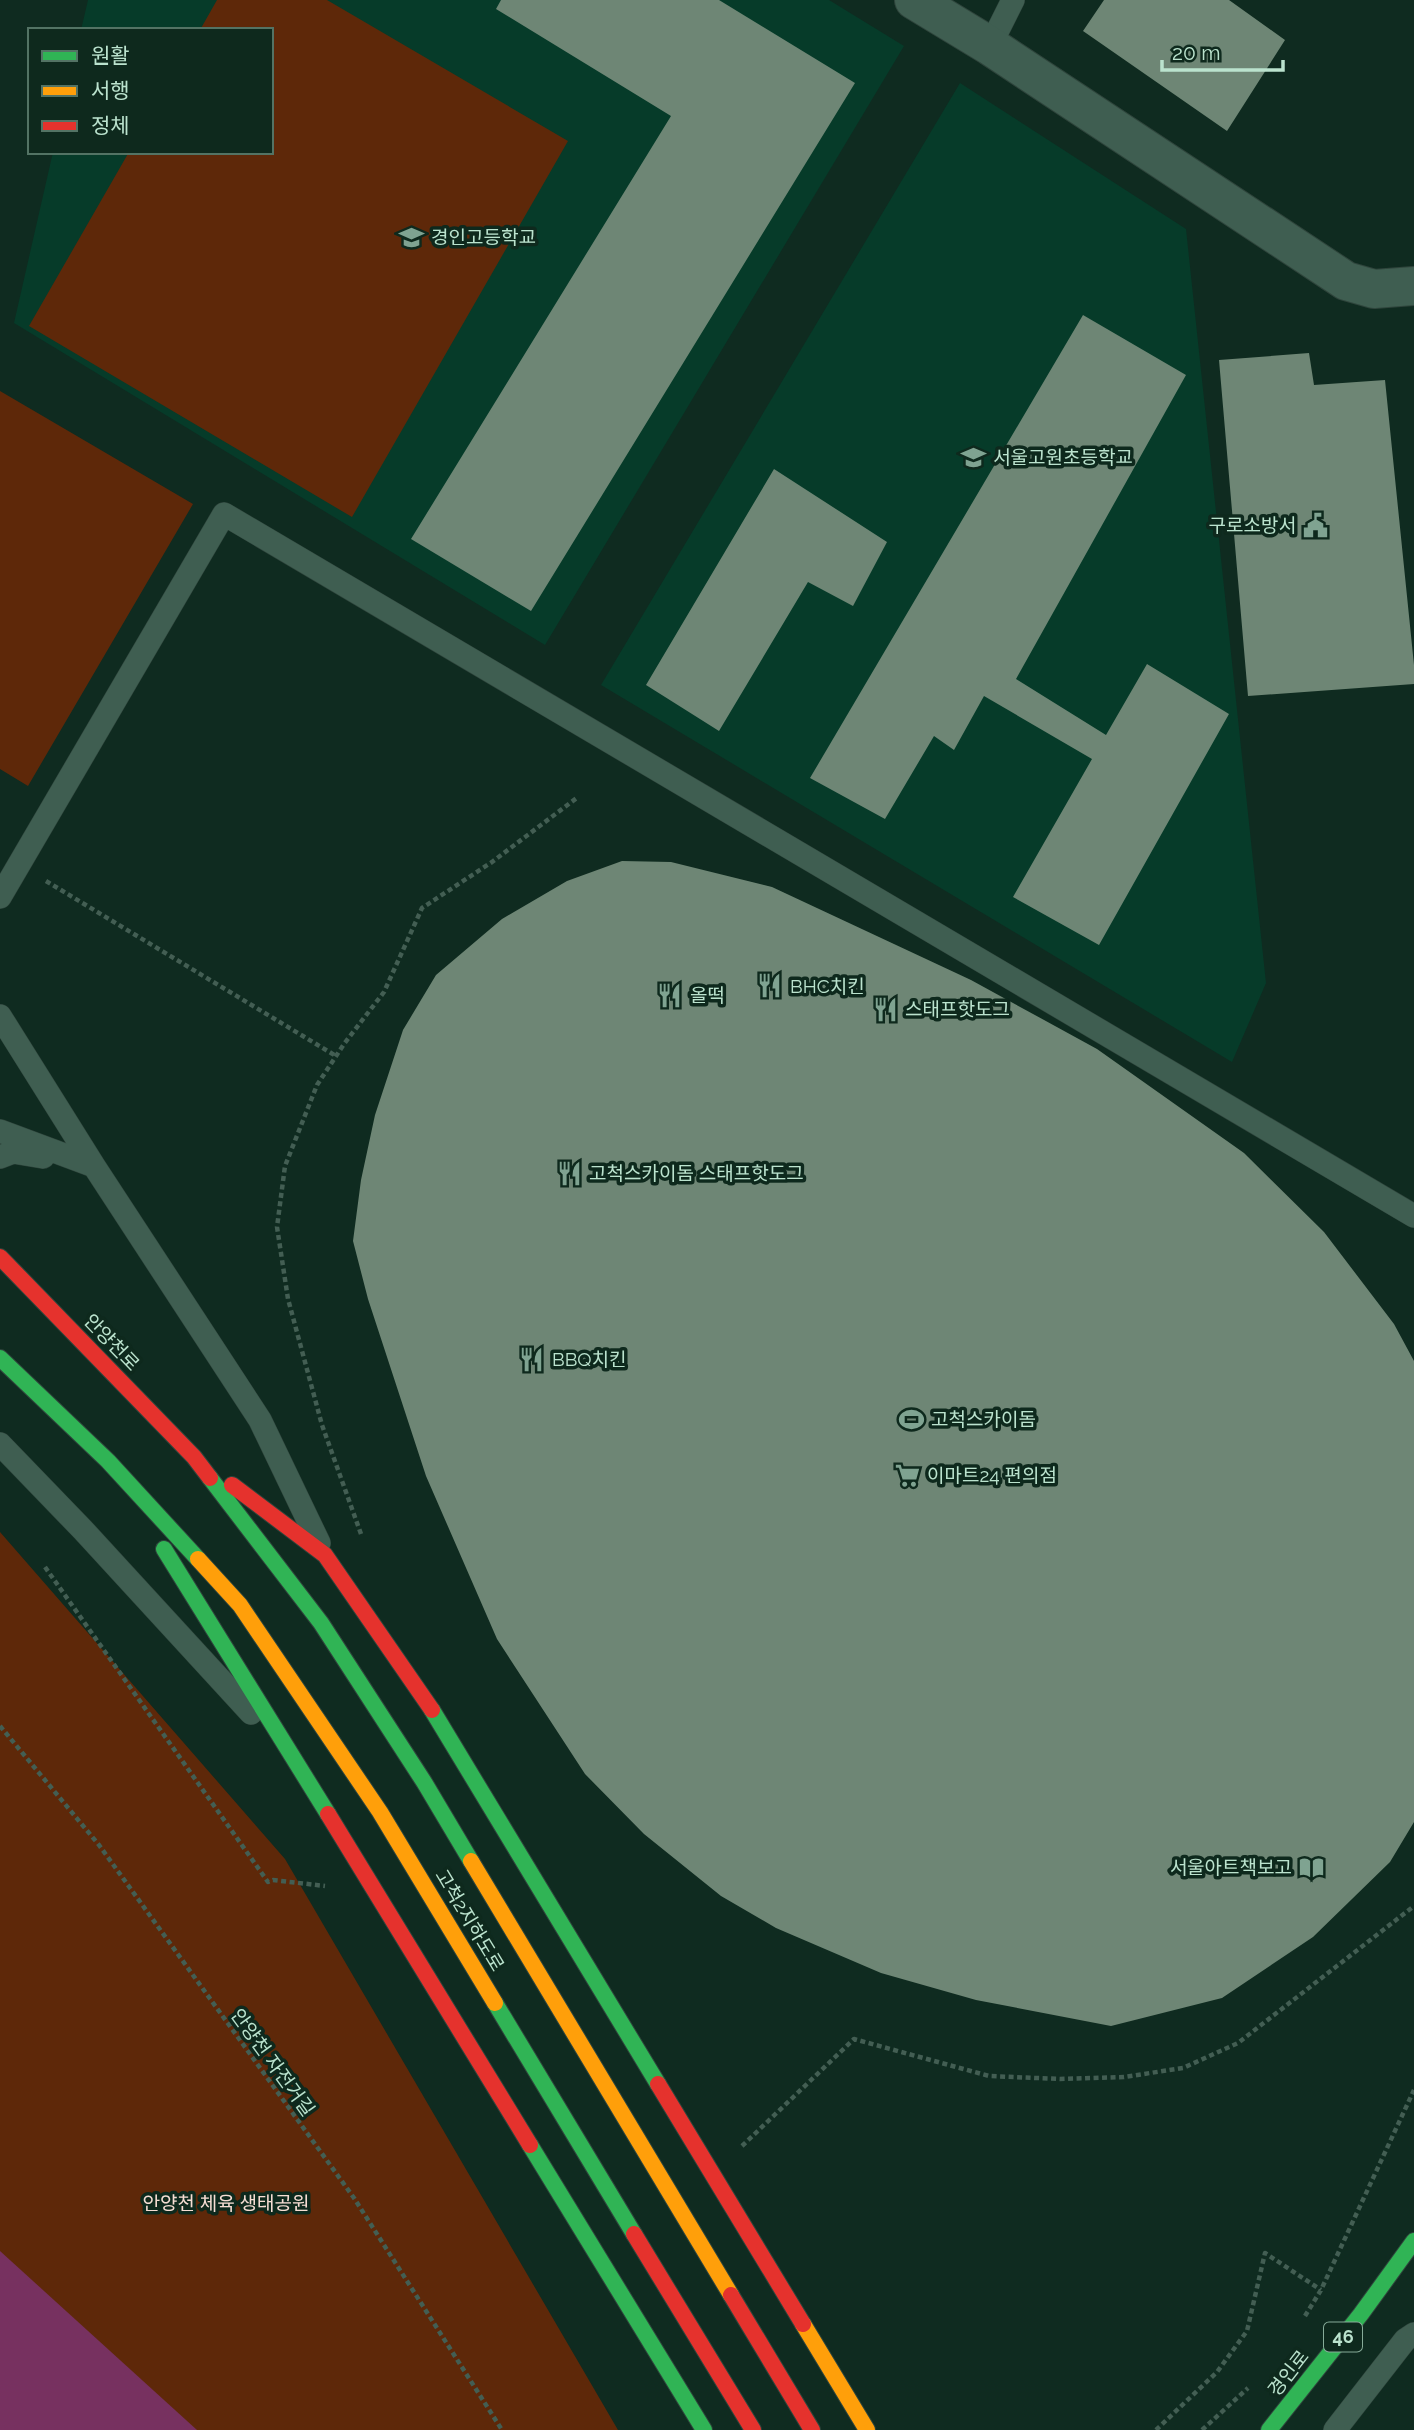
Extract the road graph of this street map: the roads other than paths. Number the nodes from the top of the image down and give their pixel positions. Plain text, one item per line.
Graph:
1 (914, 0) edge
2 (1013, 0) edge
3 (989, 46) junction
4 (1414, 286) edge
5 (0, 897) edge
6 (0, 1016) edge
7 (0, 1131) edge
8 (0, 1157) edge
9 (94, 1166) junction
10 (1414, 1216) edge
11 (0, 1257) edge
12 (0, 1358) edge
13 (0, 1444) edge
14 (194, 1457) junction
15 (108, 1461) junction
16 (325, 1555) junction
17 (298, 1765) junction
18 (1414, 2241) edge
19 (1414, 2334) edge
20 (704, 2430) edge
21 (754, 2430) edge
22 (813, 2430) edge
23 (867, 2430) edge
24 (1269, 2430) edge
25 (1335, 2430) edge

1 - 3 street
2 - 3 lane
3 - 4 street
5 - 10 lane
6 - 9 lane
7 - 9 lane
8 - 9 lane
9 - 16 lane
11 - 14 main road, 안양천로
12 - 15 main road
13 - 17 lane
14 - 16 main road
14 - 22 main road, 고척2지하도로
15 - 17 main road
15 - 21 main road, 고척2지하도로
16 - 23 main road
17 - 20 main road
18 - 24 main road, 경인로 / 46
19 - 25 lane

